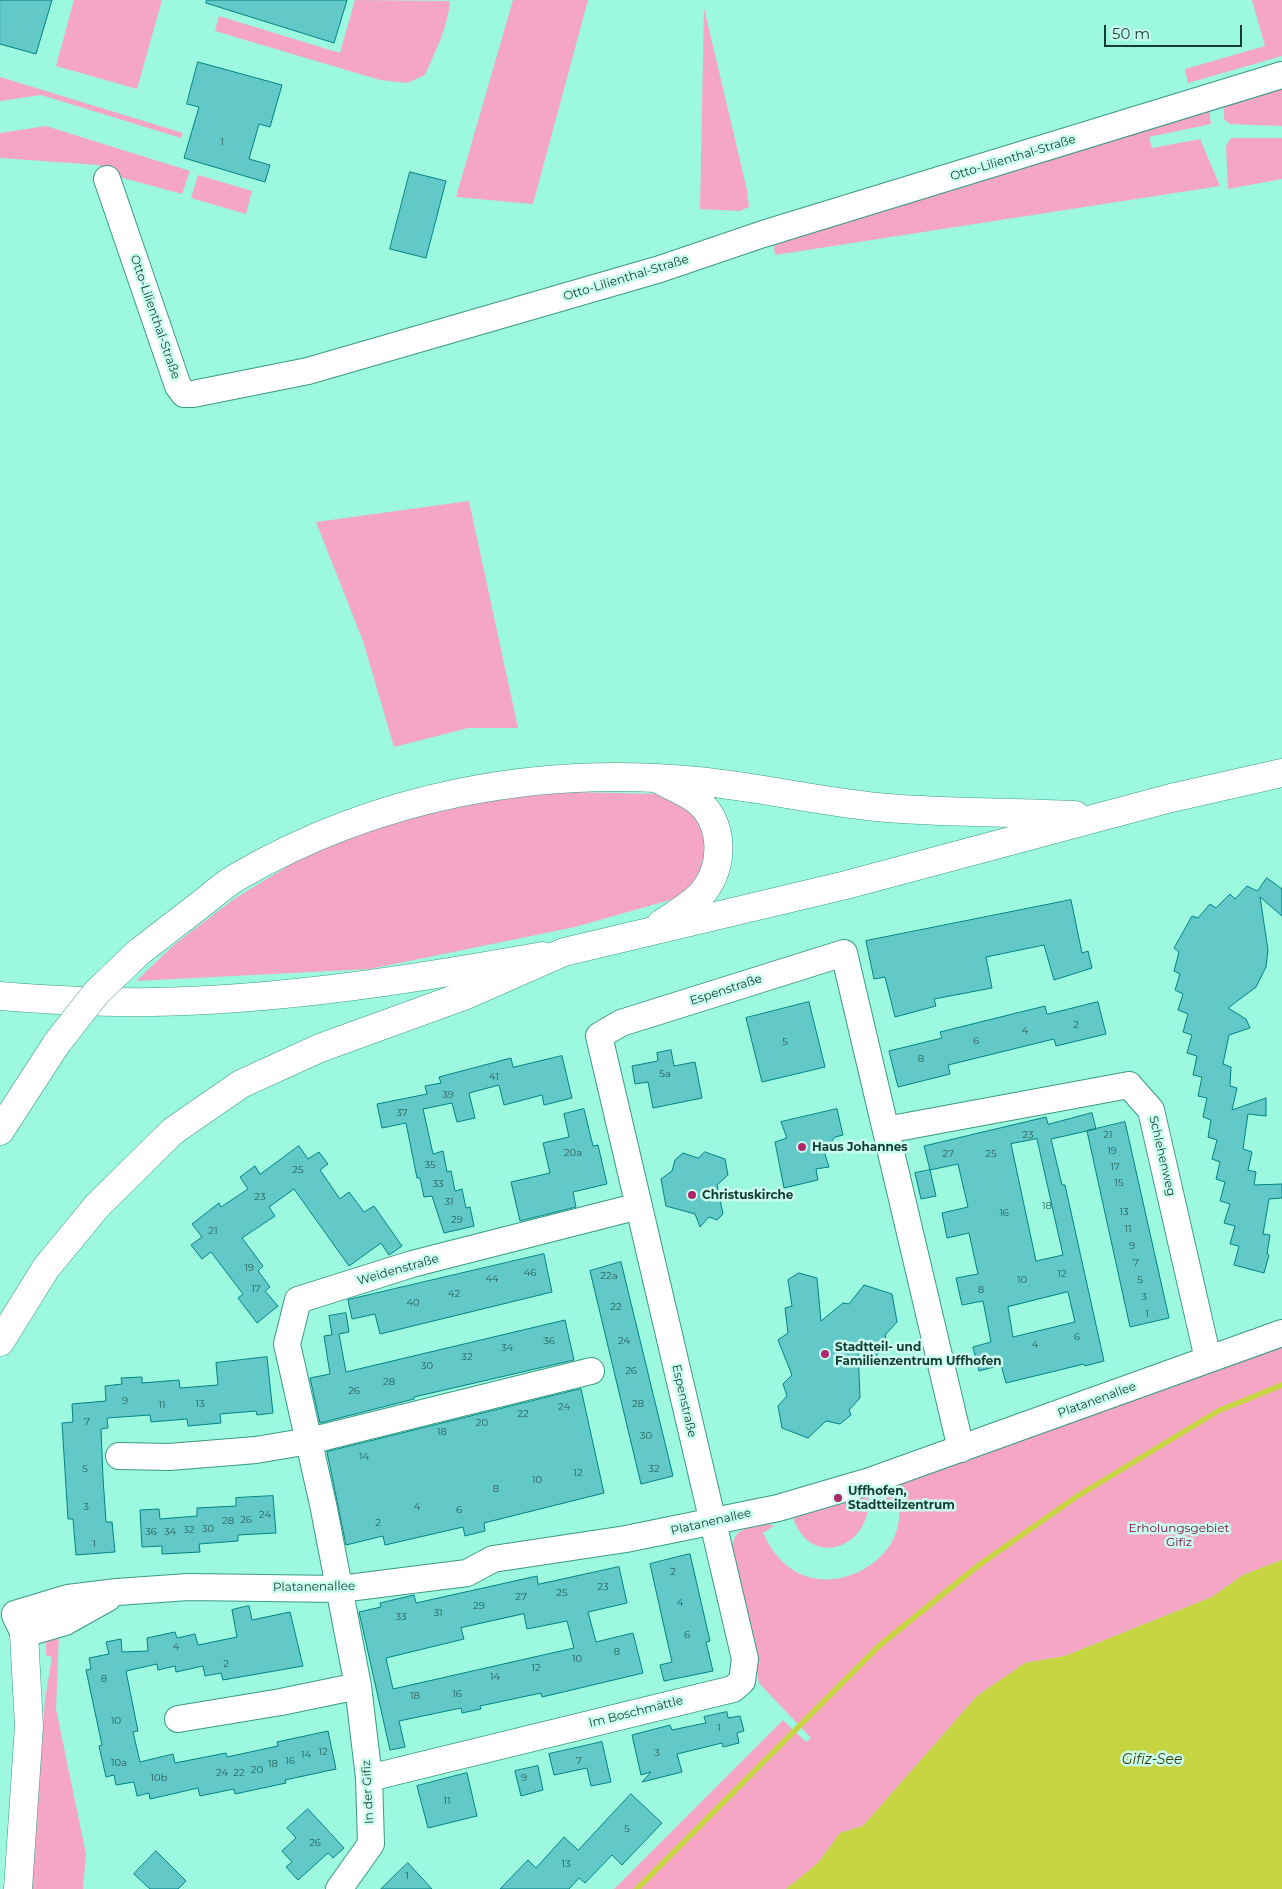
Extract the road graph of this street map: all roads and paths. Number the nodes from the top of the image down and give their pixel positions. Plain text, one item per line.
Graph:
1 (1282, 75) edge
2 (107, 179) dead end
3 (1282, 773) edge
4 (656, 778) junction
5 (1102, 816) junction
6 (652, 931) junction
7 (564, 952) junction
8 (0, 996) edge
9 (886, 1130) junction
10 (0, 1131) edge
11 (639, 1206) junction
12 (1282, 1333) edge
13 (0, 1342) edge
14 (1208, 1359) junction
15 (591, 1371) dead end
16 (309, 1441) junction
17 (962, 1449) junction
18 (119, 1456) dead end
19 (712, 1521) junction
20 (340, 1589) junction
21 (13, 1618) edge
22 (358, 1686) junction
23 (178, 1719) dead end
24 (369, 1778) junction
25 (18, 1889) edge
26 (339, 1889) edge

1 - 2 street, Otto-Lilienthal-Straße
3 - 5 main road
4 - 5 main road
4 - 6 main road
4 - 10 main road, bridge
5 - 6 main road
6 - 7 main road
7 - 8 main road
7 - 13 main road
9 - 11 street, Espenstraße
9 - 14 street, Schlehenweg
9 - 17 street, Espenstraße
11 - 16 street, Weidenstraße
11 - 19 street, Espenstraße
12 - 14 street, Platanenallee
14 - 17 street, Platanenallee
15 - 16 street
16 - 18 street
16 - 20 street, Weidenstraße
17 - 19 street, Platanenallee
19 - 20 street, Platanenallee
19 - 24 street, Im Boschmättle
20 - 21 street, Platanenallee
20 - 22 street, In der Gifiz
21 - 25 main road
22 - 23 street
22 - 24 street, In der Gifiz
24 - 26 street, In der Gifiz

